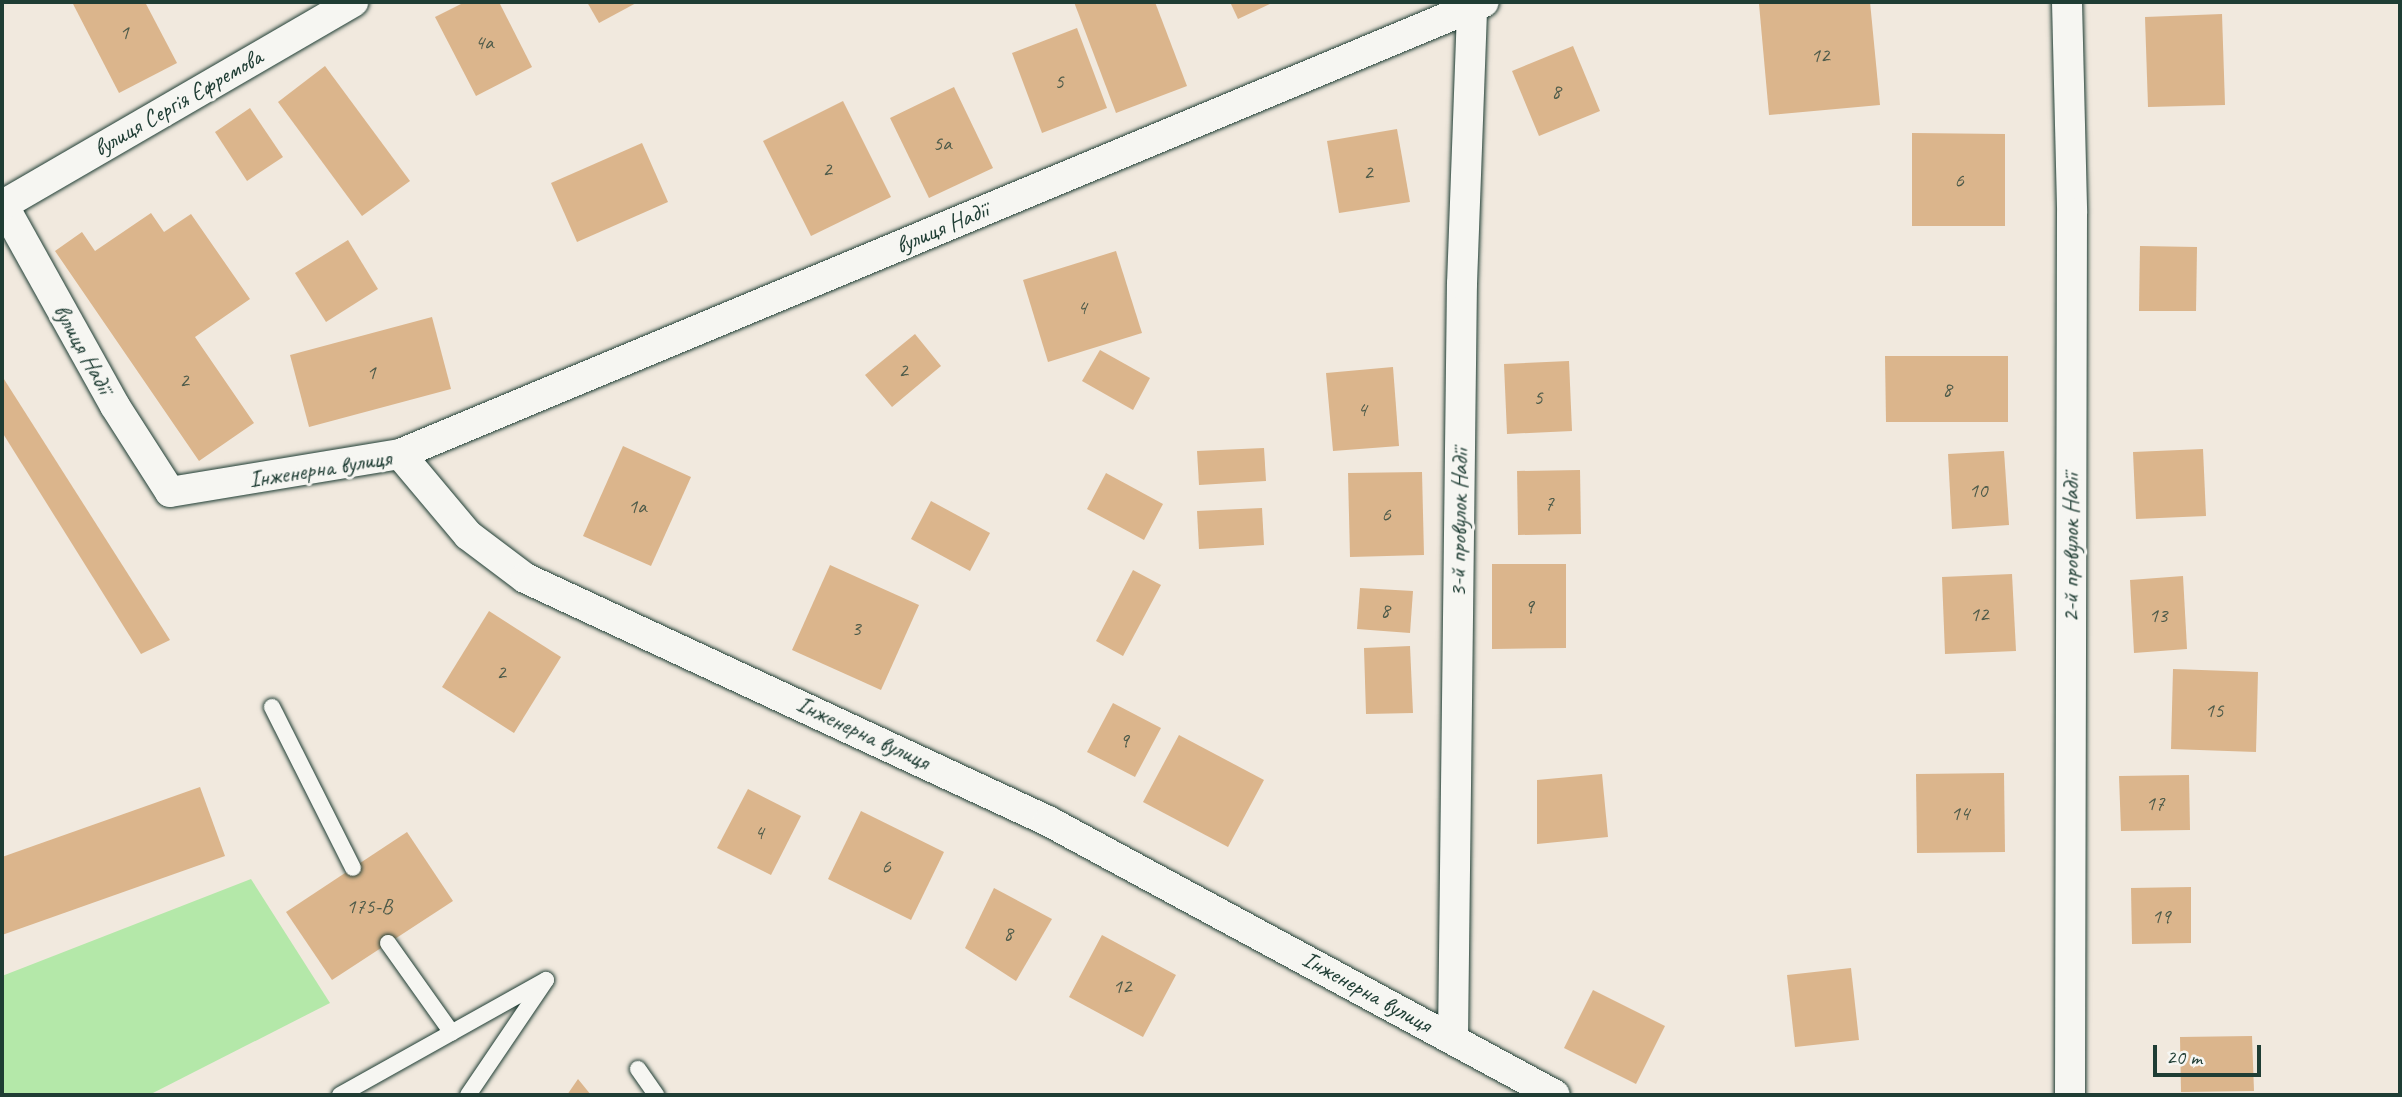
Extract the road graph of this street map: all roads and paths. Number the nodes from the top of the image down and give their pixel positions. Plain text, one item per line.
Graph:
1 (353, 2) edge
2 (2067, 2) edge
3 (1478, 4) edge
4 (2, 204) edge
5 (400, 454) junction
6 (170, 492) joint
7 (272, 707) dead end
8 (353, 868) dead end
9 (388, 943) dead end
10 (452, 1033) junction
11 (1453, 1039) junction
12 (638, 1069) dead end
13 (340, 1095) edge
14 (468, 1095) edge
15 (656, 1095) edge
16 (1555, 1095) edge
17 (2070, 1095) edge

1 - 4 street, вулиця Сергія Єфремова
2 - 17 street, 2-й провулок Надії
3 - 5 street, вулиця Надії
3 - 11 street, 3-й провулок Надії
4 - 6 street, вулиця Надії
5 - 6 street, Інженерна вулиця
5 - 11 street, Інженерна вулиця
7 - 8 lane
9 - 10 lane
10 - 13 lane
10 - 14 lane
11 - 16 street, Інженерна вулиця
12 - 15 lane

